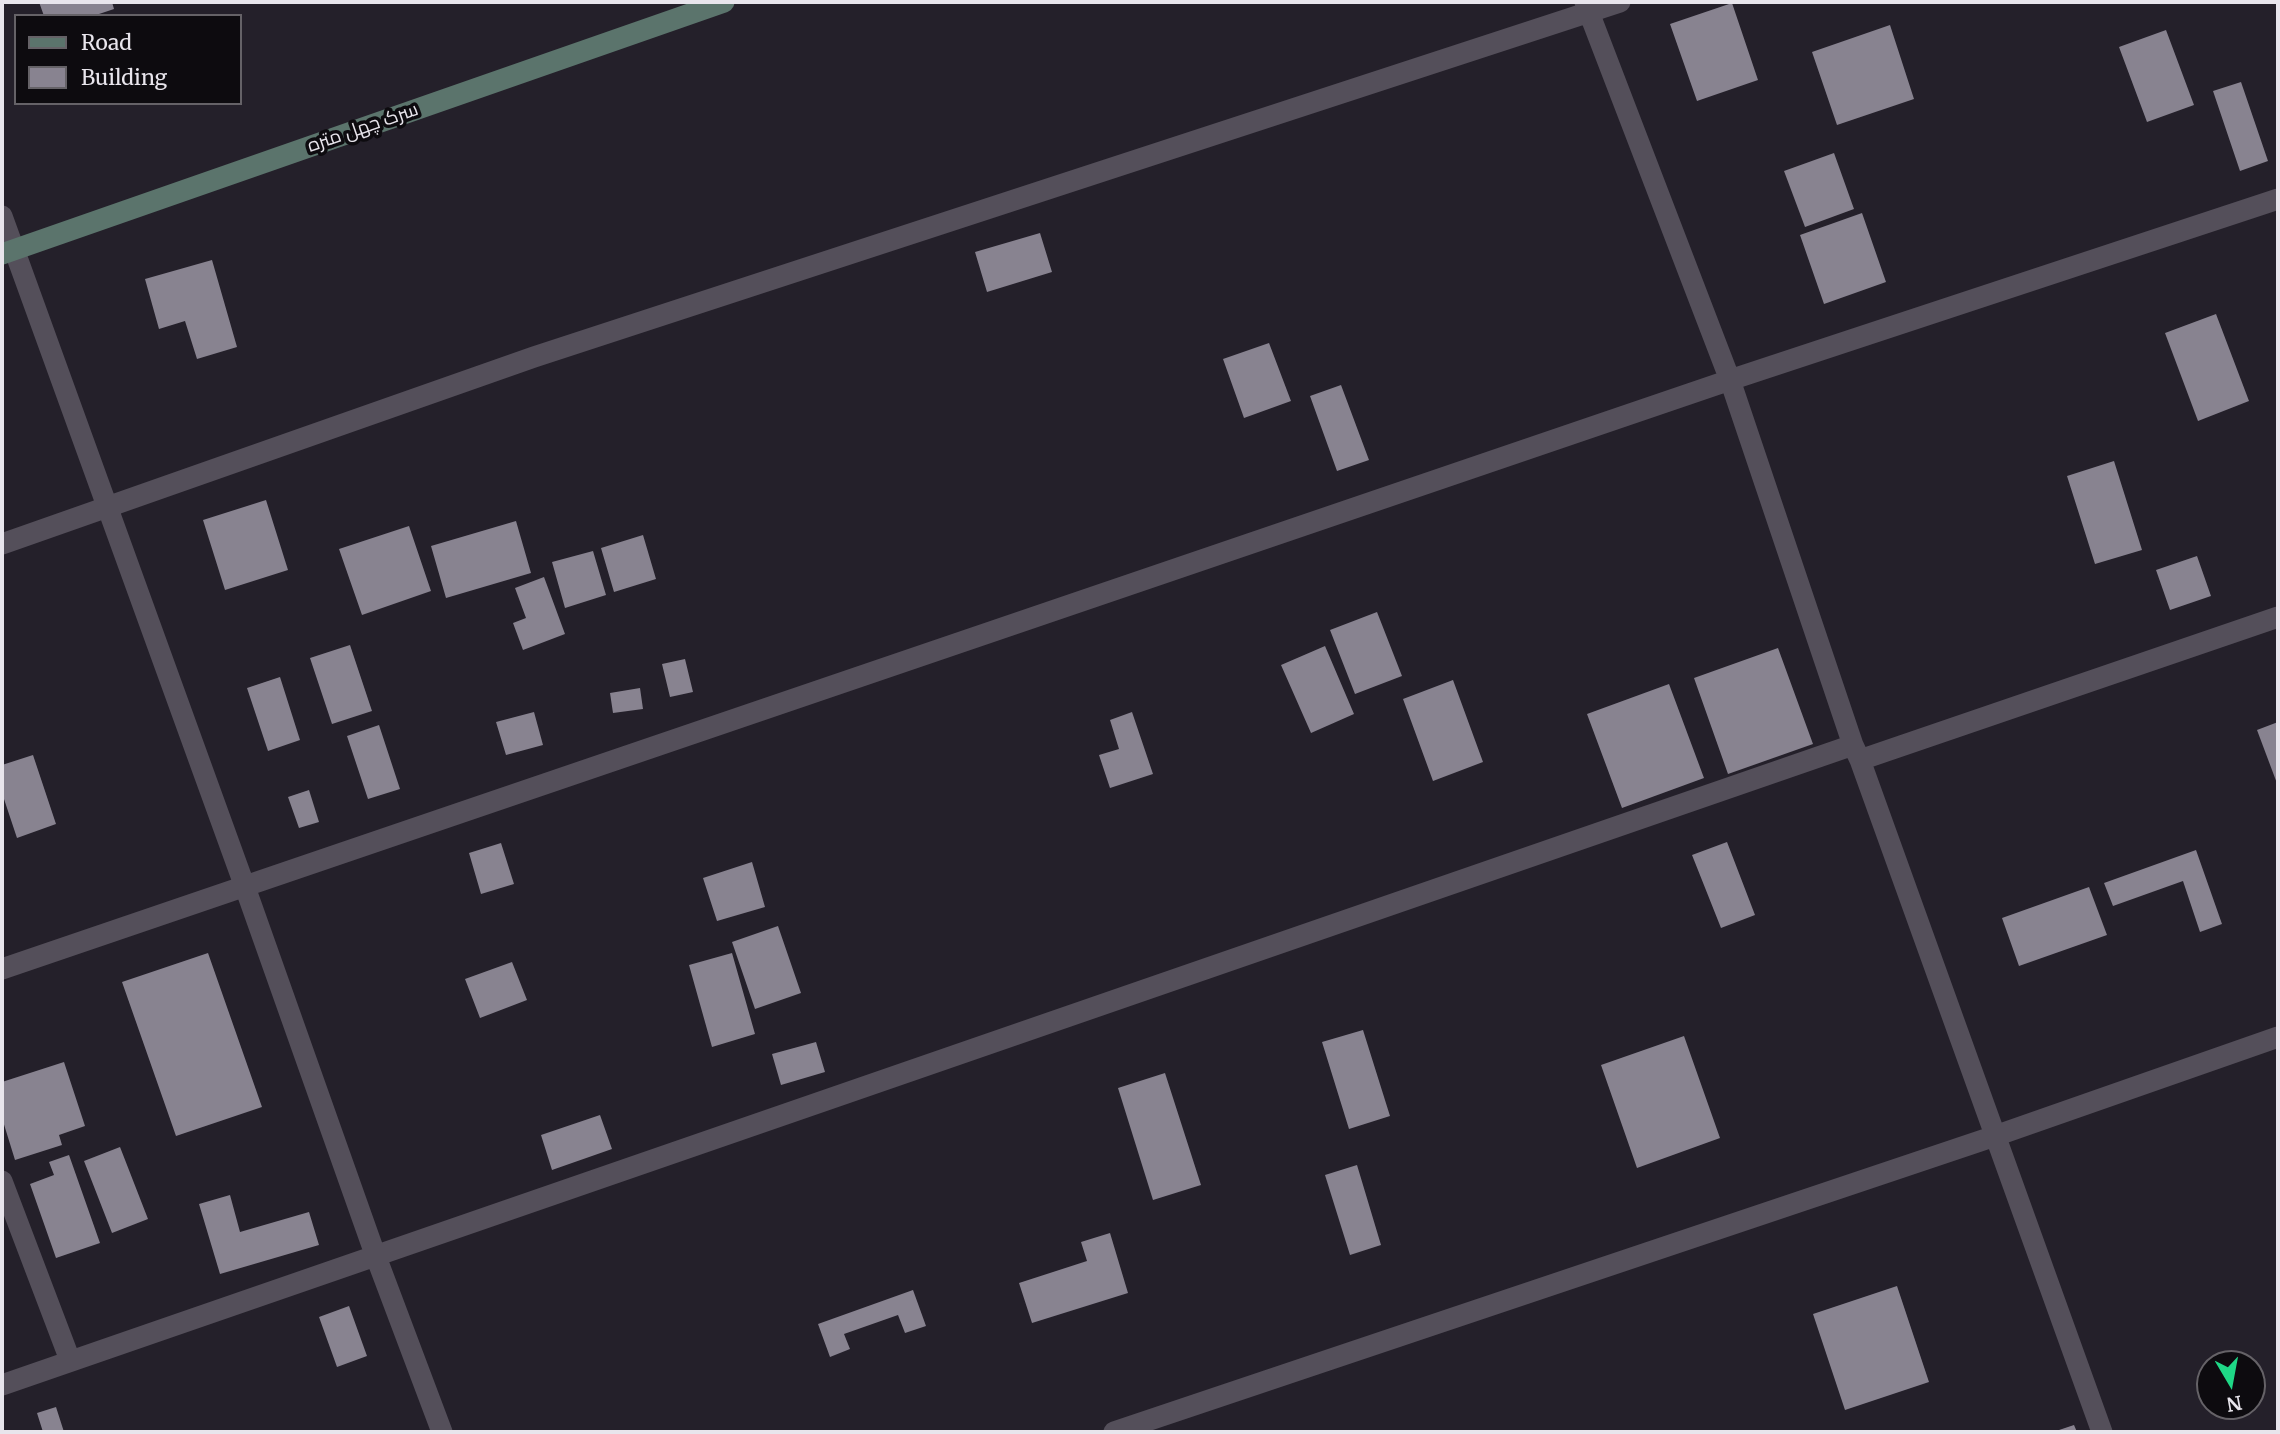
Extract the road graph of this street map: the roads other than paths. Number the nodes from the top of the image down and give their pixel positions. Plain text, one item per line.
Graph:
1 (724, 2) edge
2 (1620, 2) edge
3 (1587, 7) edge
4 (2278, 199) edge
5 (2, 215) edge
6 (8, 252) edge
7 (1730, 380) junction
8 (107, 505) junction
9 (2, 544) edge
10 (2278, 617) edge
11 (1857, 753) junction
12 (245, 887) junction
13 (2, 969) edge
14 (2278, 1037) edge
15 (1995, 1136) junction
16 (2, 1181) edge
17 (375, 1254) junction
18 (71, 1360) junction
19 (2, 1385) edge
20 (442, 1432) edge
21 (1114, 1432) edge
22 (2102, 1432) edge

1 - 6 street, سرک چهل متره
2 - 3 street
3 - 7 street
3 - 8 street
4 - 7 street
5 - 6 street
6 - 8 street
7 - 11 street
7 - 12 street
8 - 9 street
8 - 12 street
10 - 11 street
11 - 15 street
11 - 17 street
12 - 13 street
12 - 17 street
14 - 15 street
15 - 21 street
15 - 22 street
16 - 18 street
17 - 18 street
17 - 20 street
18 - 19 street

